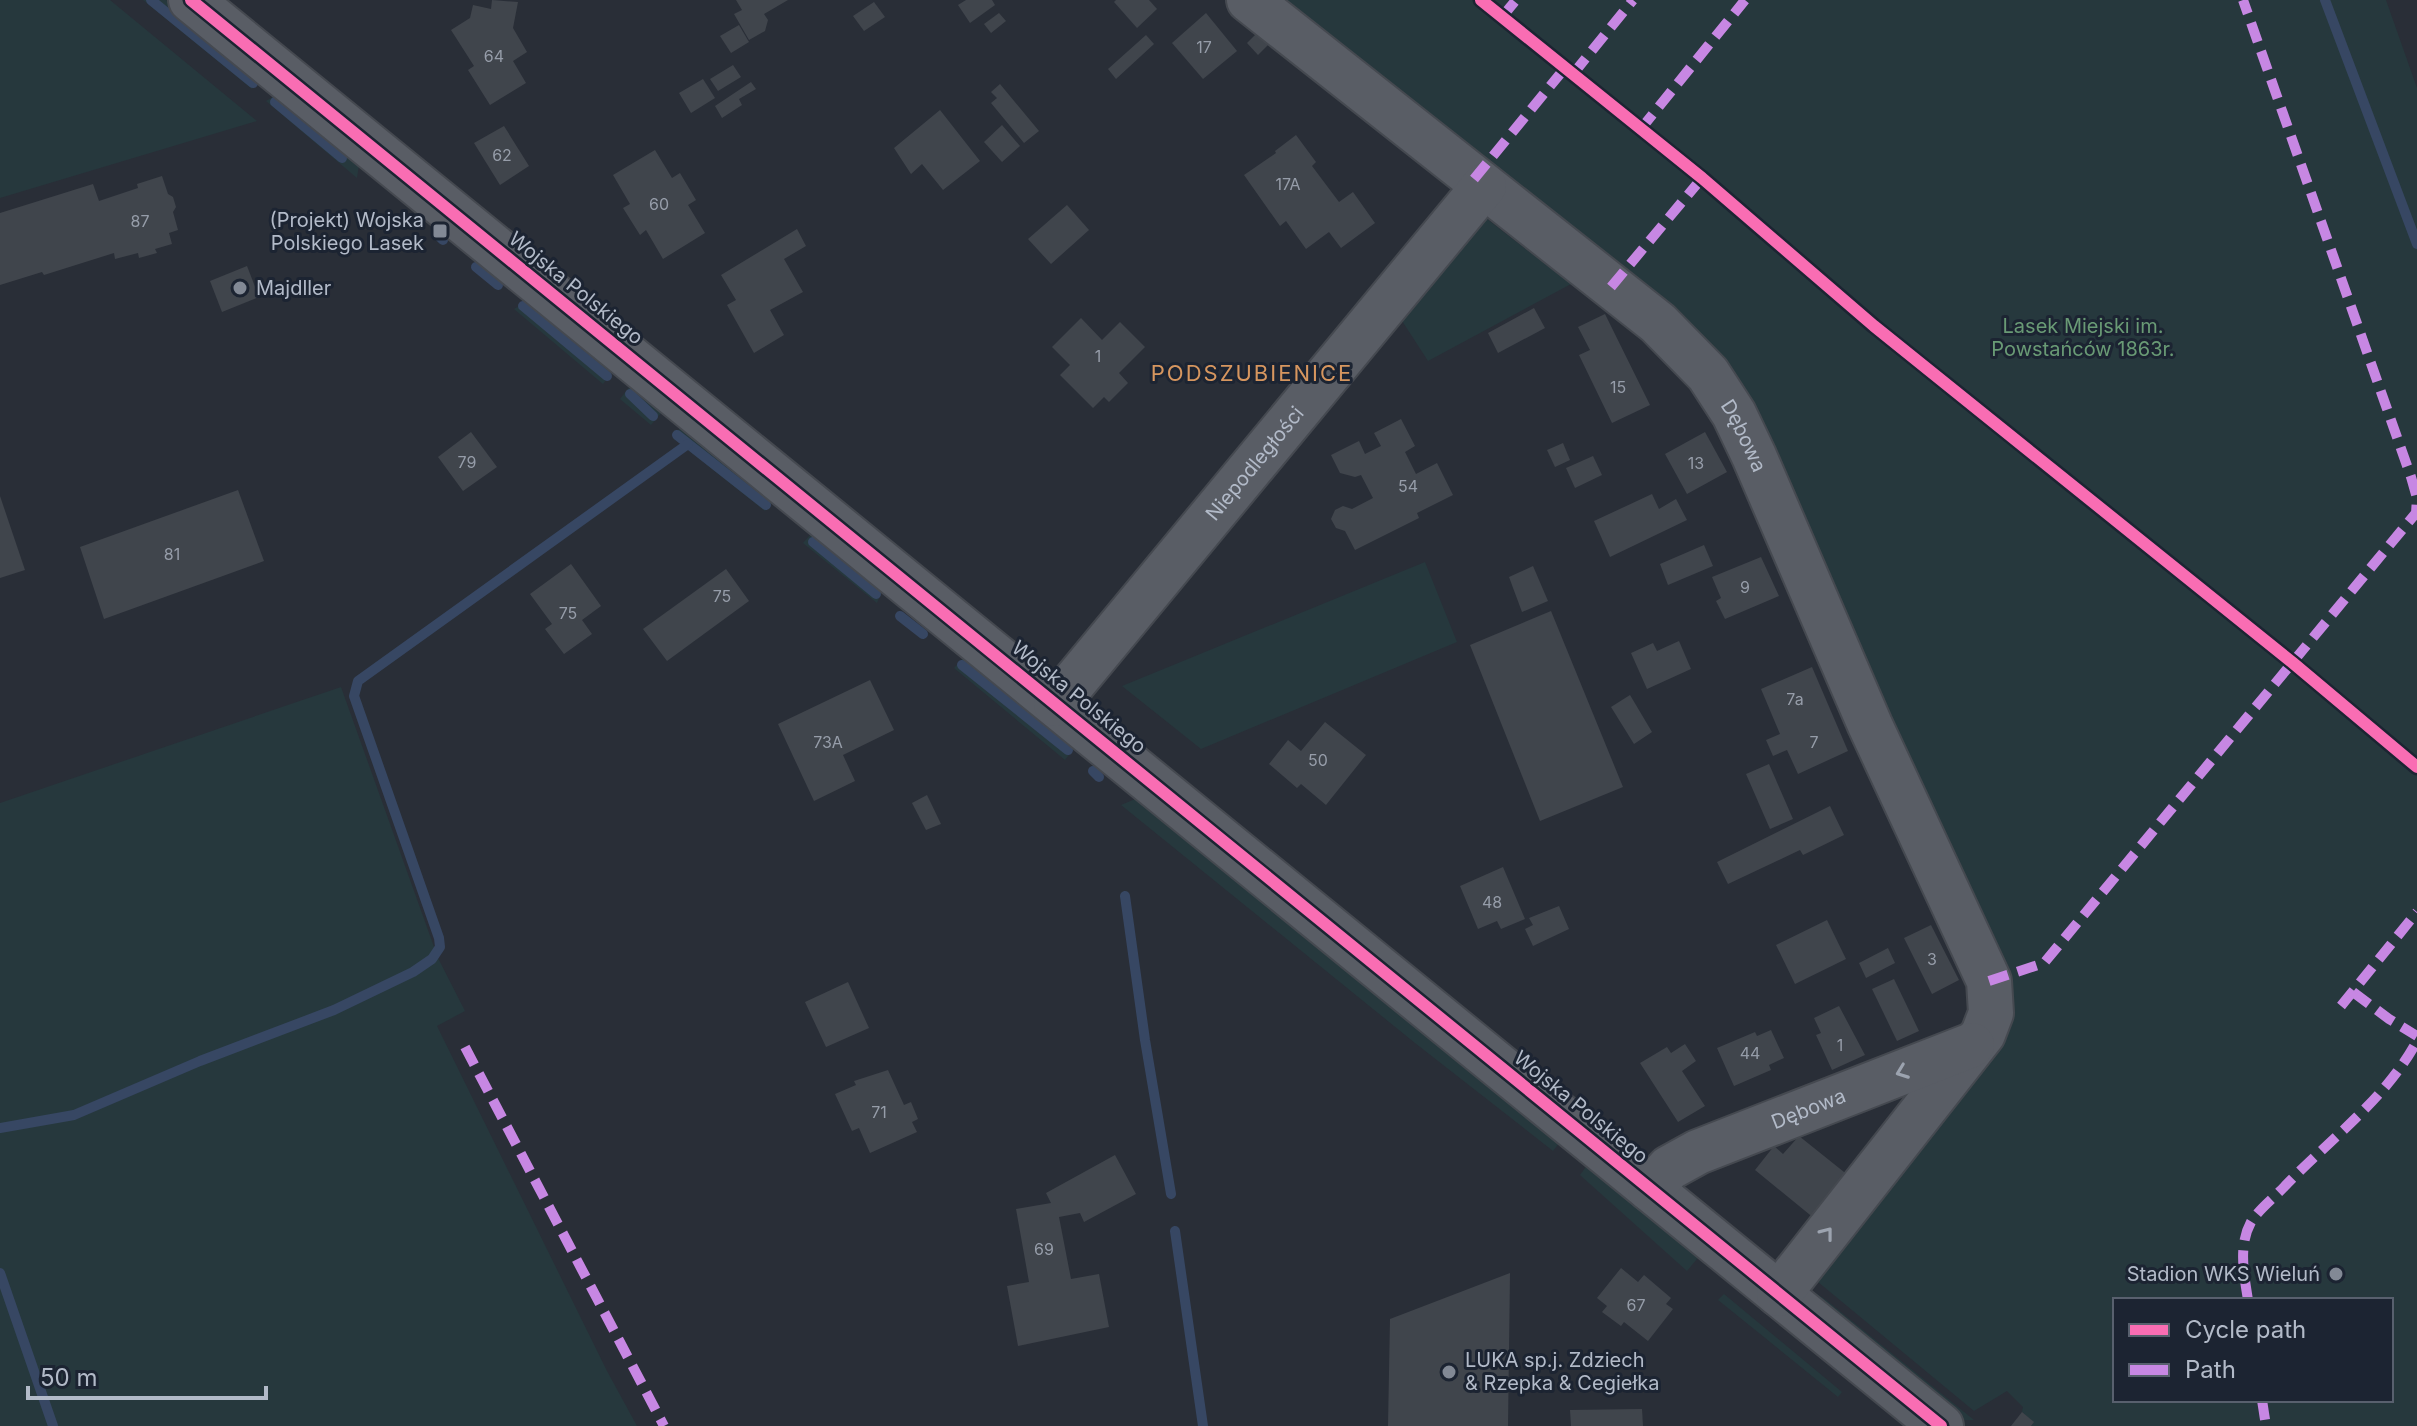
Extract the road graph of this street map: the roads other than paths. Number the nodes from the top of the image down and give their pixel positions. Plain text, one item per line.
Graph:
1 (191, 0) edge
2 (1249, 0) edge
3 (1484, 186) junction
4 (1056, 704) junction
5 (1975, 1044) junction
6 (1650, 1189) junction
7 (1779, 1294) junction
8 (1941, 1426) edge

1 - 4 street, Wojska Polskiego
2 - 3 street, Dębowa
3 - 4 street, Niepodległości
3 - 5 street, Dębowa
4 - 6 street, Wojska Polskiego
5 -> 6 street, Dębowa
7 -> 5 street, Dębowa
6 - 7 street, Wojska Polskiego
7 - 8 street, Wojska Polskiego

